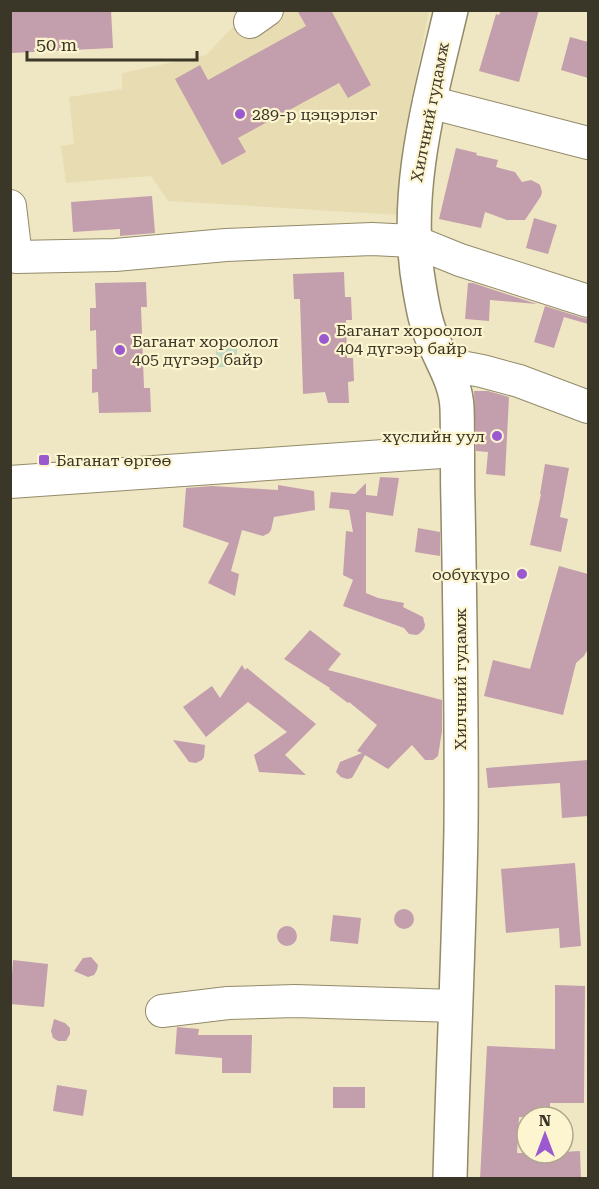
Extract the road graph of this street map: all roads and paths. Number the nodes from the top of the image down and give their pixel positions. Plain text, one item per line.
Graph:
1 (451, 10) edge
2 (429, 102) junction
3 (588, 143) edge
4 (10, 206) edge
5 (413, 241) junction
6 (14, 265) edge
7 (588, 300) edge
8 (445, 364) junction
9 (588, 407) edge
10 (456, 451) junction
11 (10, 482) edge
12 (455, 1006) junction
13 (162, 1011) dead end
14 (450, 1179) edge

1 - 2 main road, Хилчний гудамж
2 - 3 street
2 - 5 main road, Хилчний гудамж
4 - 6 street
5 - 6 street
5 - 7 street
5 - 8 main road, Хилчний гудамж
8 - 9 street
8 - 10 main road, Хилчний гудамж
10 - 11 street
10 - 12 main road, Хилчний гудамж
12 - 13 street
12 - 14 main road, Хилчний гудамж

